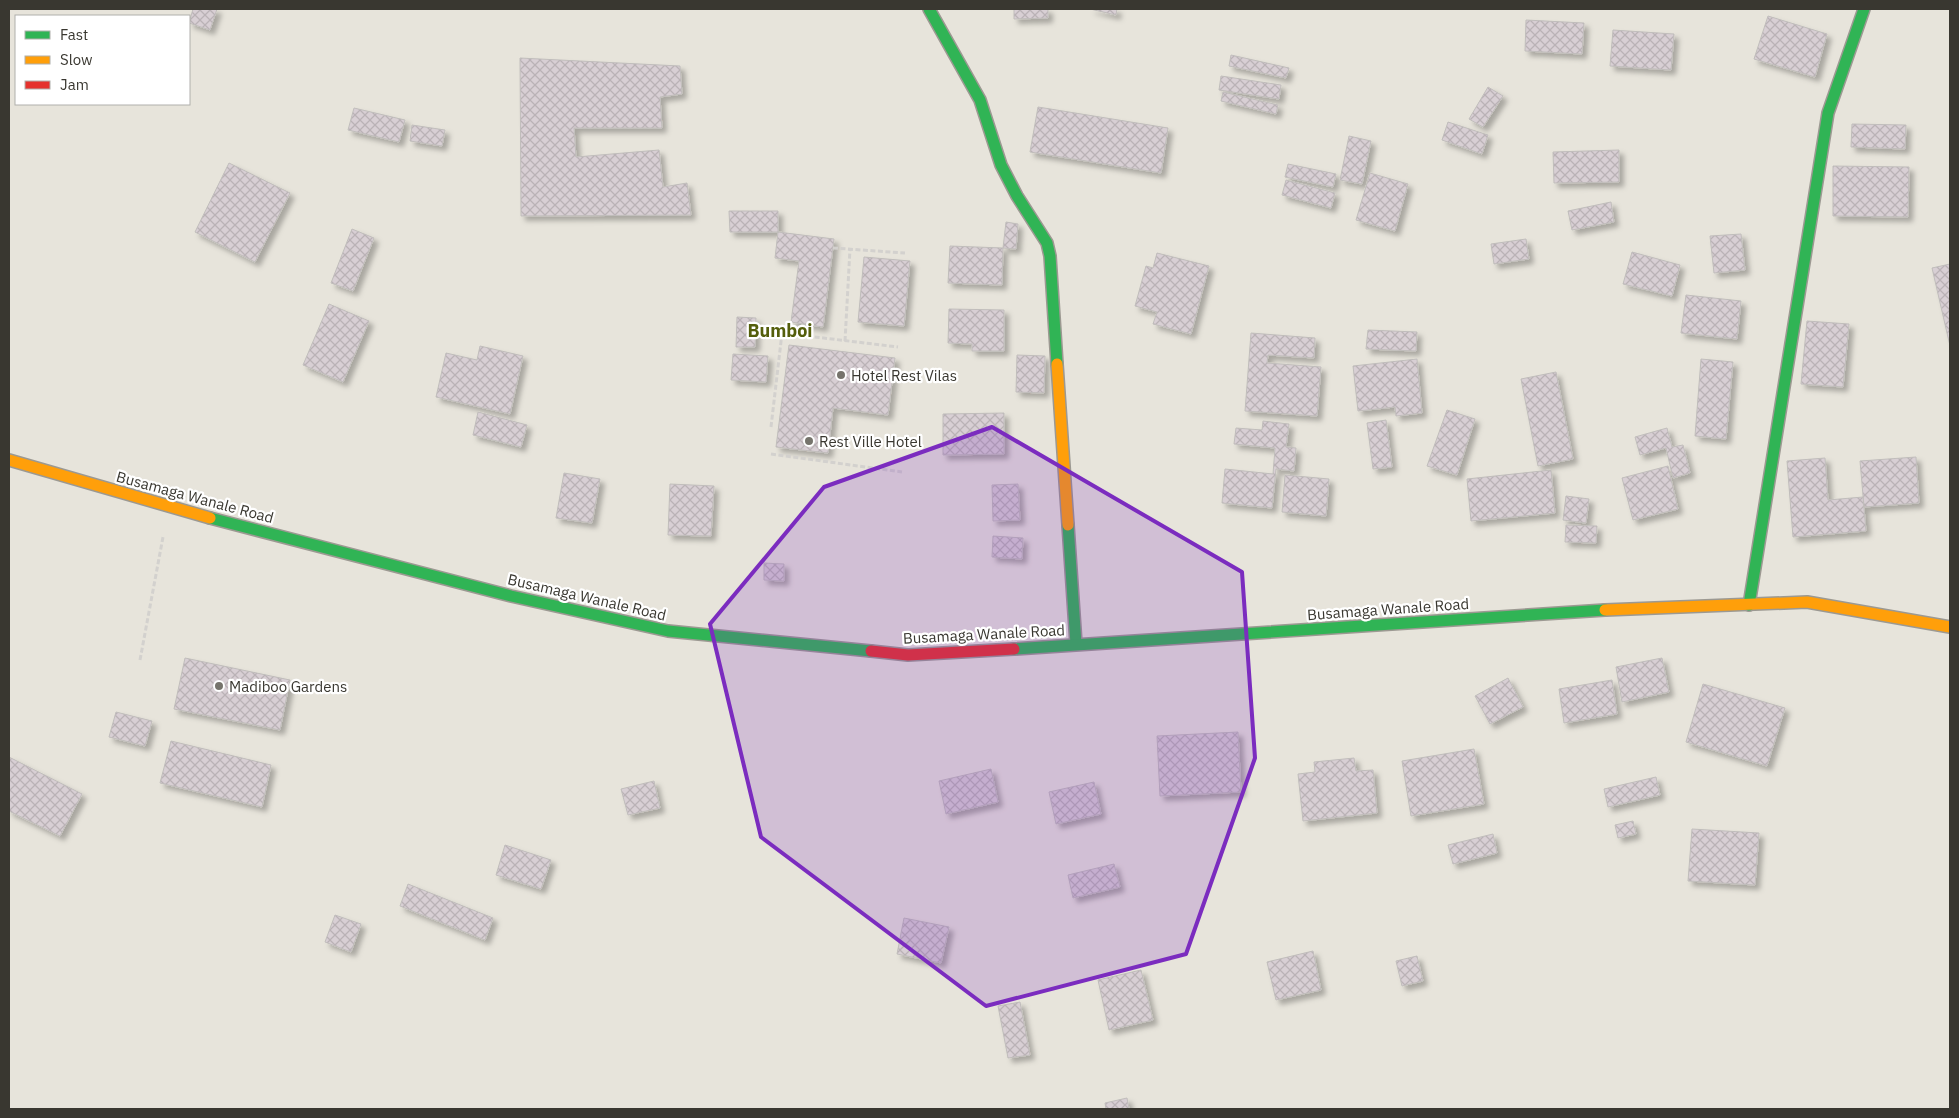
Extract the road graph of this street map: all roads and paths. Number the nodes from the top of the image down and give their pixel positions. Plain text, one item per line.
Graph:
1 (929, 9) edge
2 (1864, 9) edge
3 (833, 248) dead end
4 (850, 249) junction
5 (906, 253) dead end
6 (845, 341) junction
7 (898, 347) dead end
8 (771, 427) dead end
9 (771, 454) dead end
10 (9, 460) edge
11 (902, 472) dead end
12 (168, 507) junction
13 (1749, 605) junction
14 (1950, 627) edge
15 (1076, 644) junction
16 (140, 660) dead end

1 - 15 street
2 - 13 street
3 - 4 path
4 - 5 path
4 - 6 path
6 - 7 path
6 - 8 path
9 - 11 path
10 - 12 street, Busamaga Wanale Road
12 - 15 street, Busamaga Wanale Road
12 - 16 path
13 - 14 street, Busamaga Wanale Road
13 - 15 street, Busamaga Wanale Road

